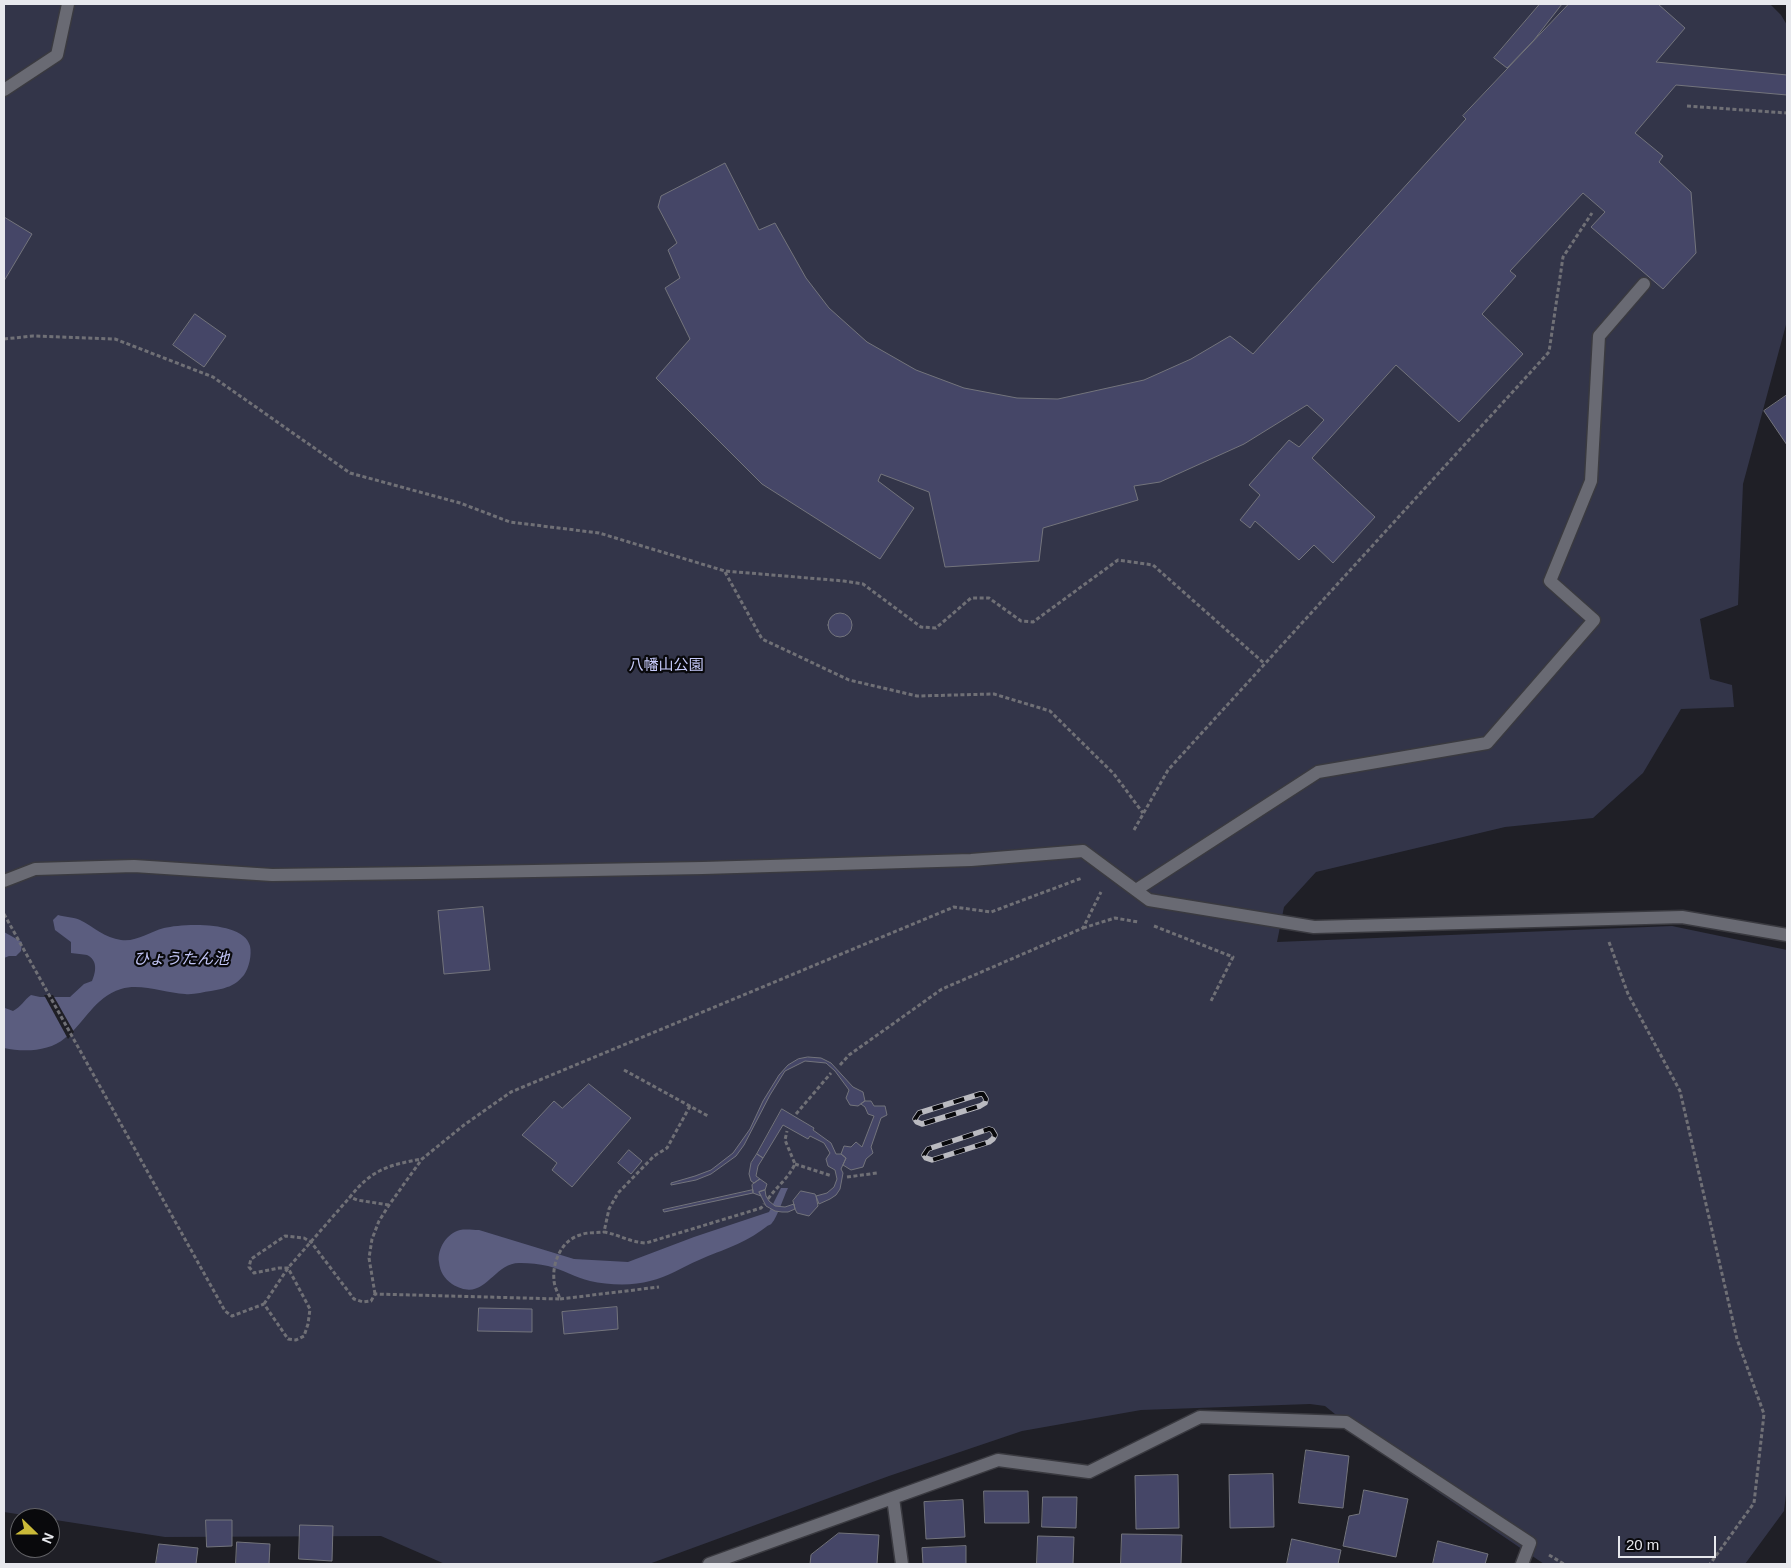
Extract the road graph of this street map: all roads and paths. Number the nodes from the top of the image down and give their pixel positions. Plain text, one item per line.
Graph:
1 (68, 4) edge
2 (4, 90) edge
3 (1686, 106) dead end
4 (1787, 114) edge
5 (1592, 213) dead end
6 (1644, 284) dead end
7 (4, 339) edge
8 (725, 571) junction
9 (1265, 664) junction
10 (1143, 813) junction
11 (1134, 830) dead end
12 (4, 881) edge
13 (1088, 883) dead end
14 (1095, 887) dead end
15 (1136, 890) junction
16 (4, 914) edge
17 (1600, 919) junction
18 (1140, 922) dead end
19 (1148, 924) dead end
20 (1083, 928) junction
21 (1787, 935) edge
22 (1210, 1003) dead end
23 (840, 1065) dead end
24 (624, 1070) dead end
25 (831, 1073) dead end
26 (690, 1106) junction
27 (796, 1114) dead end
28 (708, 1116) dead end
29 (787, 1131) dead end
30 (422, 1159) junction
31 (796, 1164) junction
32 (877, 1173) dead end
33 (832, 1176) dead end
34 (847, 1177) dead end
35 (350, 1197) junction
36 (768, 1199) dead end
37 (764, 1204) dead end
38 (389, 1205) junction
39 (604, 1232) junction
40 (311, 1242) junction
41 (288, 1268) junction
42 (659, 1286) dead end
43 (376, 1294) junction
44 (560, 1299) junction
45 (264, 1304) junction
46 (893, 1498) junction
47 (708, 1564) edge
48 (902, 1564) edge
49 (1522, 1564) edge
50 (1710, 1564) edge

1 - 2 street
3 - 4 path
5 - 9 path
6 - 15 street
7 - 8 path
8 - 9 path
8 - 10 path
9 - 10 path
10 - 11 path
12 - 15 street
13 - 30 path
14 - 20 path
15 - 17 street
16 - 45 path
17 - 21 street
17 - 50 path
18 - 20 path
19 - 22 path
20 - 23 path
24 - 26 path
25 - 27 path
26 - 28 path
26 - 39 path
29 - 31 path
30 - 35 path
30 - 38 path
31 - 33 path
31 - 36 path
32 - 34 path
35 - 38 path
35 - 40 path
37 - 39 path
38 - 43 path
39 - 44 path
40 - 41 path
40 - 41 path
40 - 43 path
41 - 45 path
41 - 45 path
42 - 44 path
43 - 44 path
46 - 47 street
46 - 48 street
46 - 49 street

